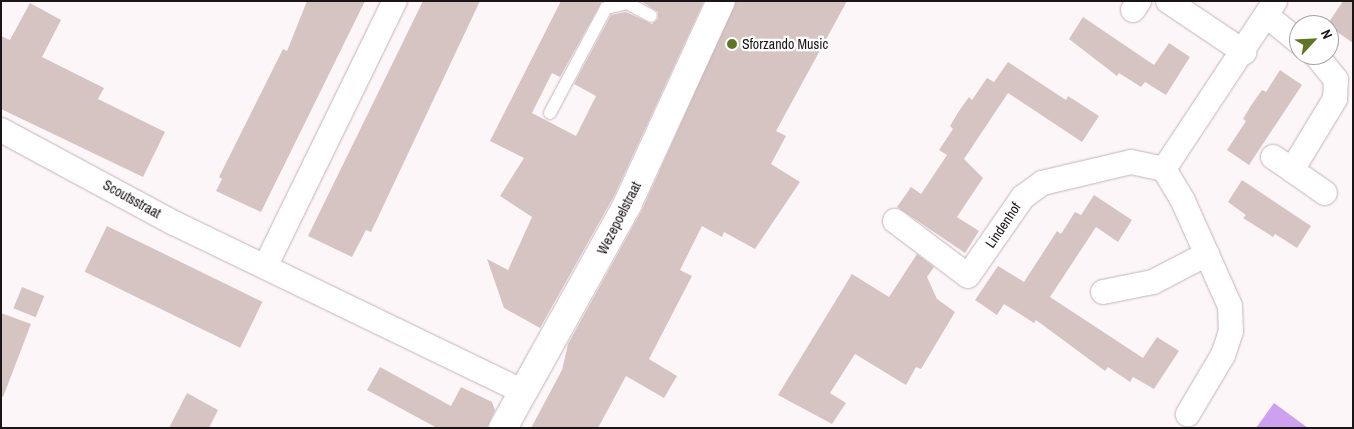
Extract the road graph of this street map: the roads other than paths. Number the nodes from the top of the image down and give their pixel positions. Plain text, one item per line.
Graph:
1 (395, 1) edge
2 (721, 1) edge
3 (1168, 1) edge
4 (1270, 8) edge
5 (651, 16) dead end
6 (1289, 30) edge
7 (1244, 52) junction
8 (1324, 65) edge
9 (550, 113) dead end
10 (1, 130) edge
11 (1164, 169) junction
12 (1325, 193) dead end
13 (895, 221) dead end
14 (1207, 254) junction
15 (266, 265) junction
16 (1103, 292) dead end
17 (524, 392) junction
18 (1184, 421) edge
19 (504, 428) edge

1 - 15 street
2 - 17 street, Wezepoelstraat
3 - 7 street
4 - 6 street
4 - 7 street
5 - 9 lane
7 - 11 street
8 - 12 street
10 - 15 street, Scoutsstraat
11 - 13 street, Lindenhof
11 - 14 street
14 - 16 street
14 - 18 street
15 - 17 street, Scoutsstraat
17 - 19 street, Wezepoelstraat

